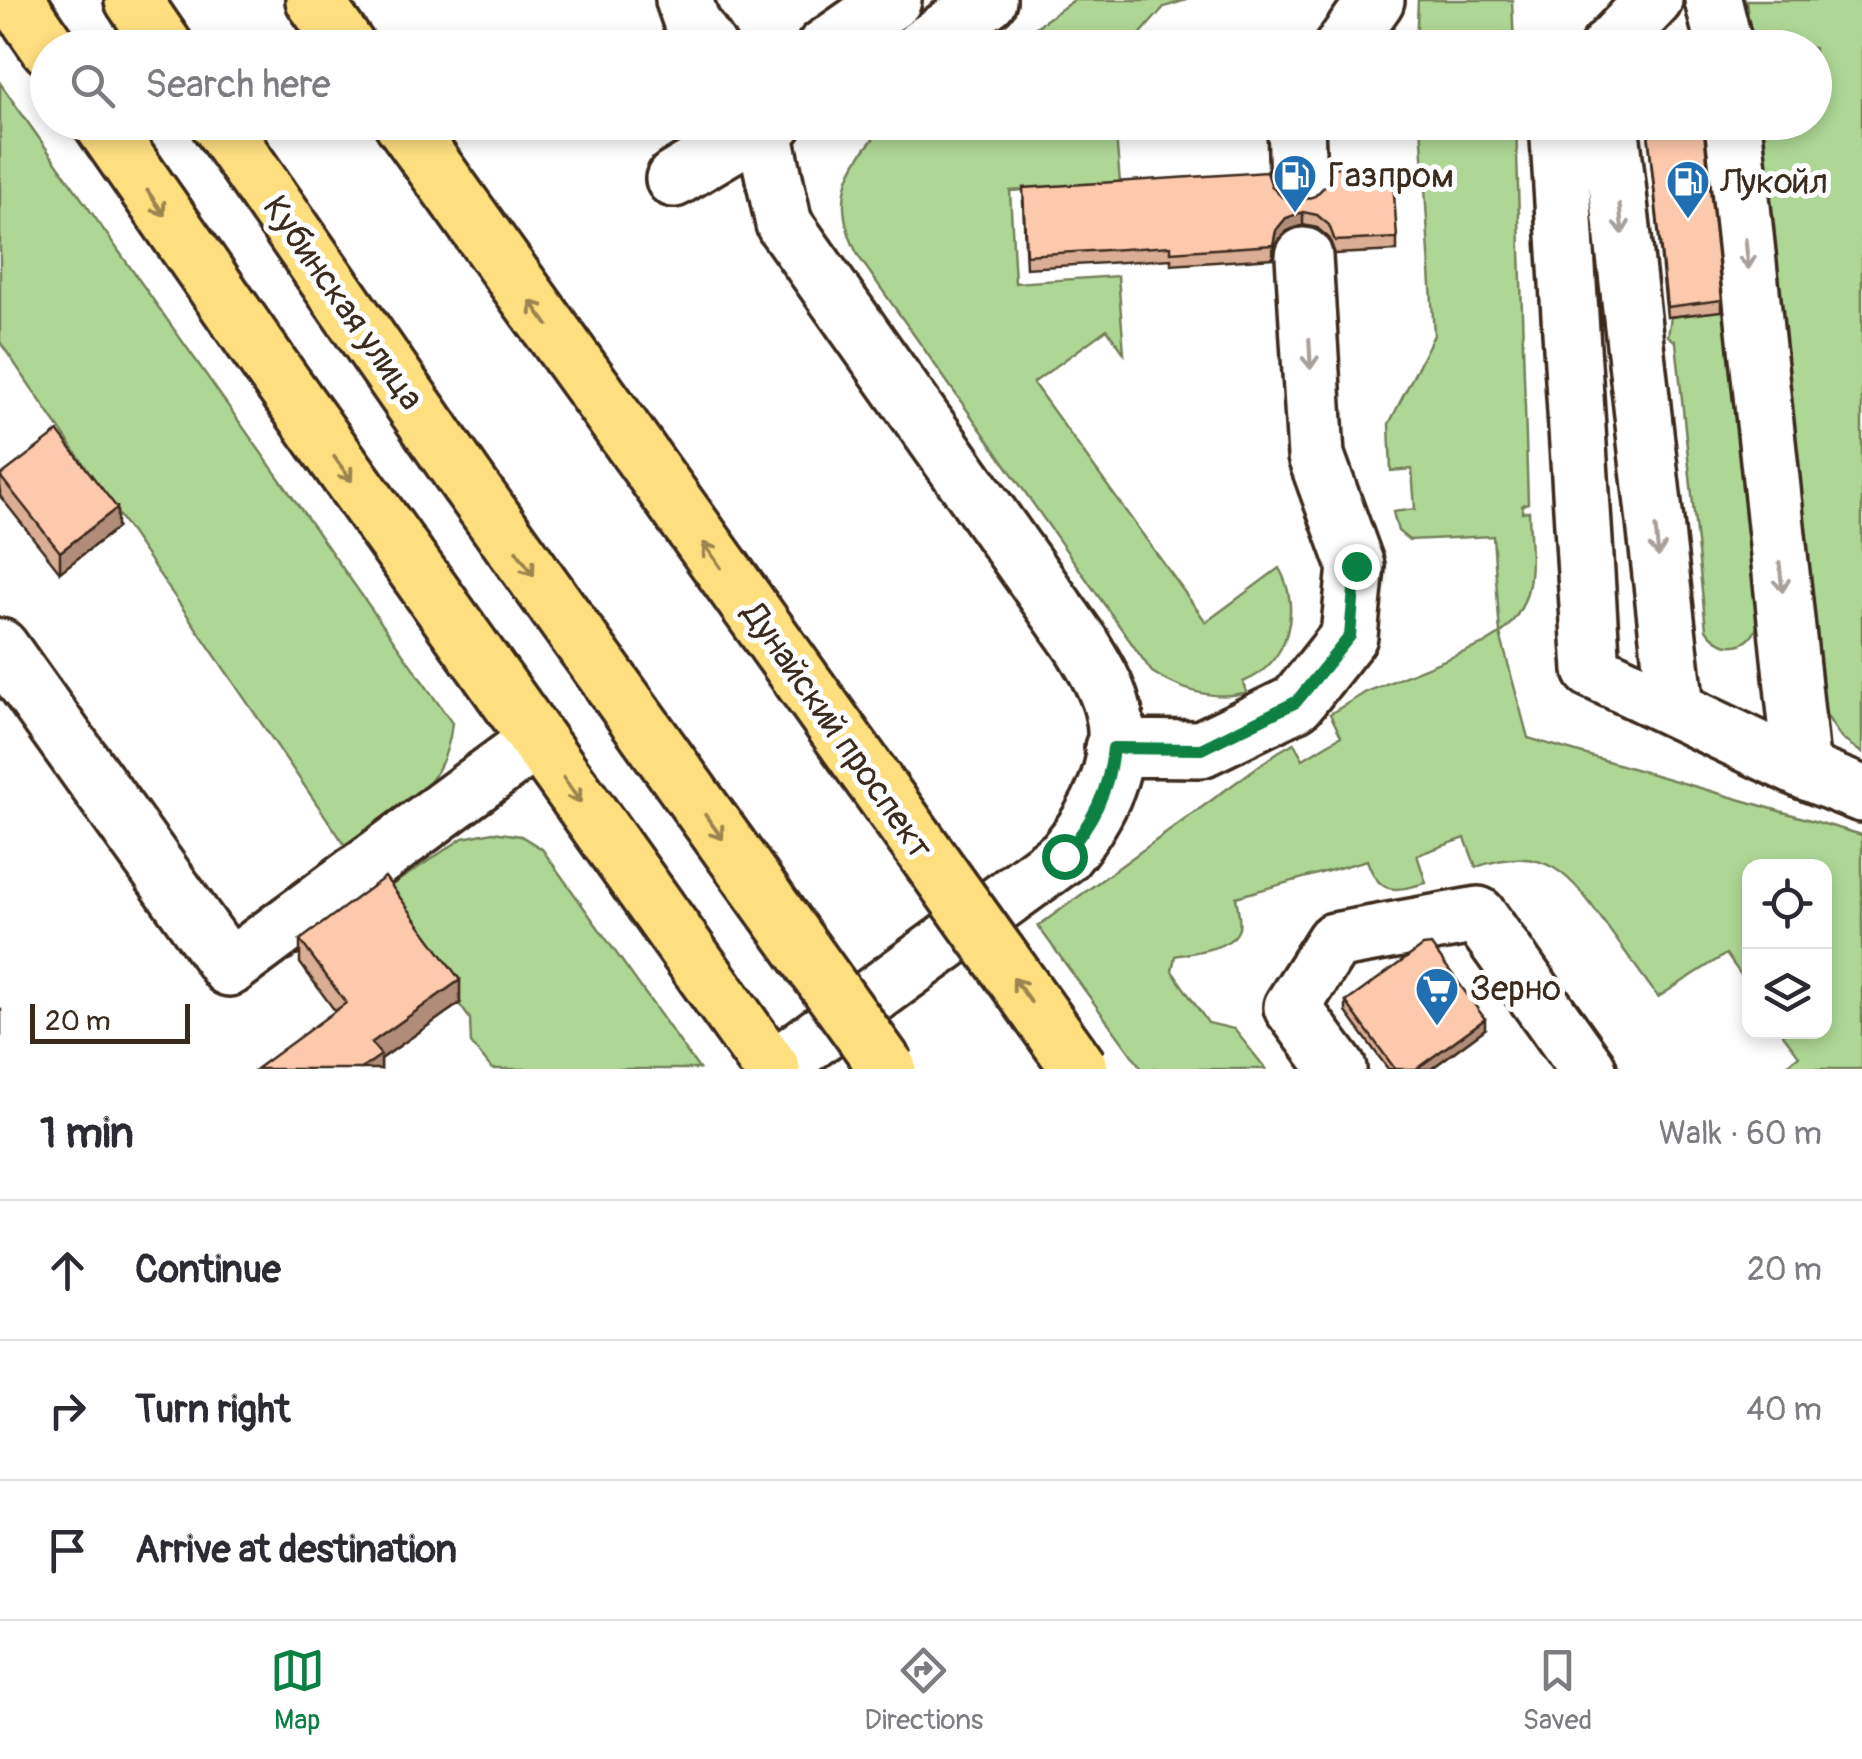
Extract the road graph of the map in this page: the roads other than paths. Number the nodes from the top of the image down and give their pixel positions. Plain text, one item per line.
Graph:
1 (16, 0) edge
2 (132, 0) edge
3 (314, 0) edge
4 (892, 0) edge
5 (988, 0) edge
6 (1376, 0) edge
7 (1654, 0) edge
8 (36, 30) edge
9 (153, 30) edge
10 (335, 30) edge
11 (850, 30) edge
12 (946, 30) edge
13 (1355, 30) edge
14 (1625, 30) edge
15 (114, 140) edge
16 (230, 140) edge
17 (415, 140) edge
18 (739, 140) edge
19 (770, 140) edge
20 (1297, 140) edge
21 (1559, 140) edge
22 (1612, 140) edge
23 (1735, 140) edge
24 (674, 179) dead end
25 (1298, 183) dead end
26 (1304, 256) dead end
27 (0, 647) edge
28 (1676, 708) junction
29 (537, 740) junction
30 (1113, 748) junction
31 (1802, 770) junction
32 (1862, 794) edge
33 (773, 1069) edge
34 (888, 1069) edge
35 (1080, 1069) edge
36 (1338, 1069) edge
37 (1588, 1069) edge

1 - 8 main road
2 - 9 main road
3 - 10 main road
4 - 11 street
5 - 12 street
6 - 13 street
7 - 14 street
15 -> 29 main road
16 -> 34 main road, Кубинская улица, bridge
35 -> 17 main road, Дунайский проспект, bridge
18 - 24 street
19 - 30 street
20 - 25 street
21 - 28 street
22 -> 28 street
23 -> 31 street
26 -> 30 street
27 - 29 street
28 - 31 street
29 -> 33 main road
30 - 33 street
31 - 32 street
36 - 37 street

